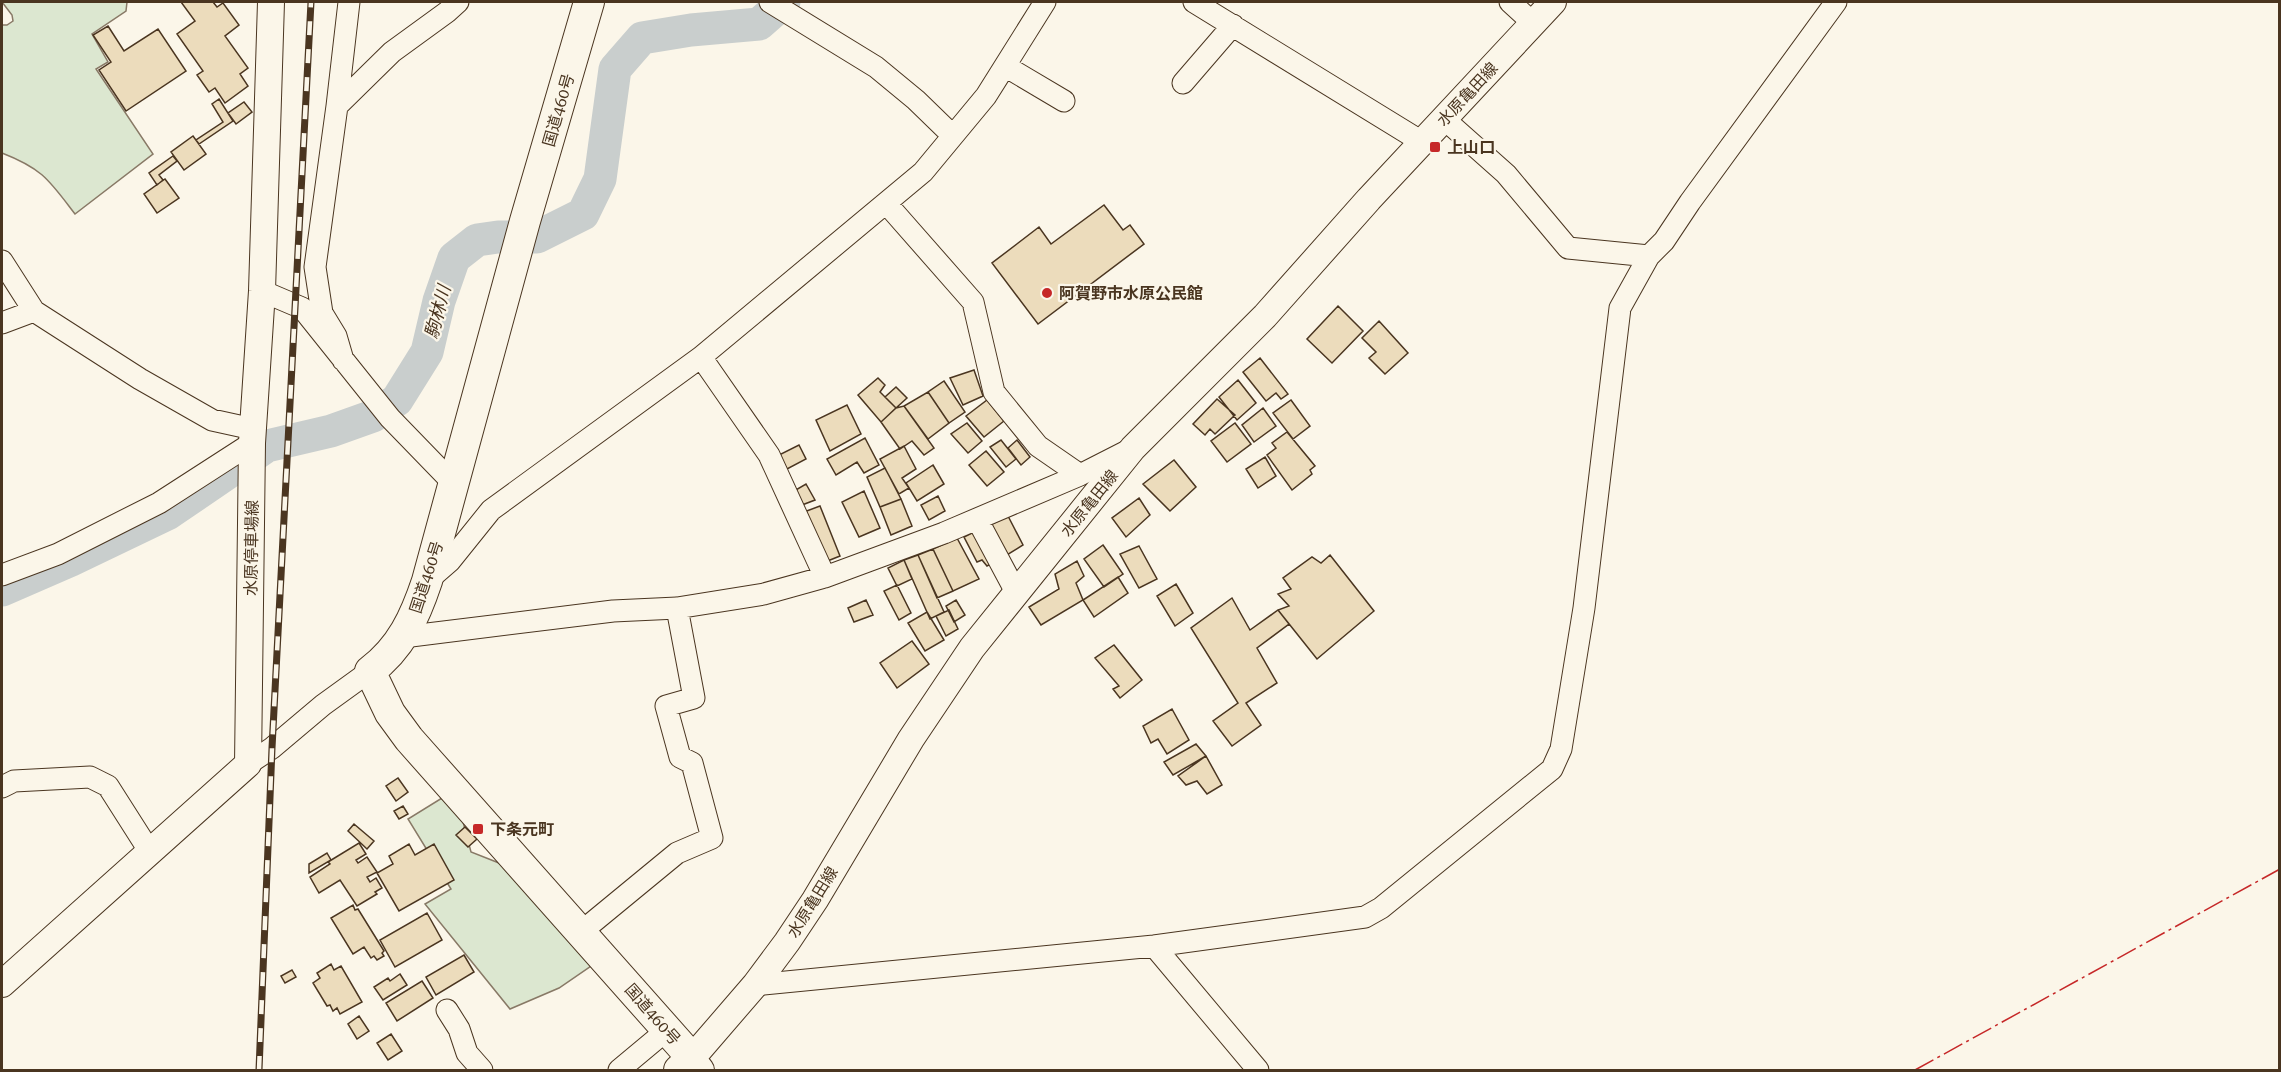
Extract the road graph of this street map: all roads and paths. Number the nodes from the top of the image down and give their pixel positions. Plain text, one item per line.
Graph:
1 (271, 2) edge
2 (349, 2) edge
3 (458, 2) edge
4 (589, 2) edge
5 (770, 2) edge
6 (1045, 2) edge
7 (1194, 2) edge
8 (1510, 2) edge
9 (1553, 2) edge
10 (1836, 2) edge
11 (1533, 24) junction
12 (1233, 25) junction
13 (1005, 66) junction
14 (1183, 83) dead end
15 (1064, 101) dead end
16 (336, 106) junction
17 (1443, 118) junction
18 (952, 135) junction
19 (1422, 142) junction
20 (886, 203) junction
21 (1649, 256) junction
22 (2, 261) edge
23 (261, 291) junction
24 (34, 311) junction
25 (2, 323) edge
26 (701, 357) junction
27 (343, 360) junction
28 (252, 436) junction
29 (1133, 448) junction
30 (1080, 475) junction
31 (453, 483) junction
32 (977, 519) junction
33 (2, 575) edge
34 (825, 577) junction
35 (427, 581) junction
36 (1016, 592) junction
37 (677, 608) junction
38 (403, 637) junction
39 (370, 671) junction
40 (248, 764) junction
41 (2, 787) edge
42 (150, 852) junction
43 (581, 932) junction
44 (1154, 946) junction
45 (2, 984) edge
46 (755, 985) junction
47 (447, 1010) dead end
48 (667, 1030) junction
49 (691, 1067) edge
50 (482, 1071) edge
51 (619, 1071) edge
52 (1258, 1071) edge

1 - 23 main road, 水原停車場線
2 - 16 street
3 - 16 street
4 - 31 highway, 国道460号
5 - 18 street
6 - 13 street
7 - 12 street
8 - 11 street
9 - 11 main road, 水原亀田線
10 - 21 street
11 - 17 main road, 水原亀田線
12 - 14 street
12 - 19 street
13 - 15 street
13 - 18 street
16 - 27 street
17 - 19 main road, 水原亀田線
17 - 21 street
18 - 20 street
19 - 29 main road, 水原亀田線
20 - 26 street
20 - 30 street
21 - 44 street
22 - 24 street
23 - 27 street
23 - 28 main road, 水原停車場線
24 - 25 street
24 - 28 street
26 - 34 street
26 - 35 street
27 - 31 street
28 - 33 street
28 - 40 main road, 水原停車場線
29 - 30 street
29 - 36 main road, 水原亀田線
30 - 32 street
31 - 35 highway, 国道460号
32 - 34 street
32 - 36 street
34 - 37 street
35 - 38 highway, 国道460号
36 - 46 main road, 水原亀田線
37 - 38 street
37 - 43 street
38 - 39 highway, 国道460号
39 - 40 street
39 - 43 highway, 国道460号
40 - 42 main road
41 - 42 street
42 - 45 main road
43 - 48 highway, 国道460号
44 - 46 street
44 - 52 street
46 - 49 main road, 水原亀田線
47 - 50 street
48 - 49 highway, 国道460号
48 - 51 street

